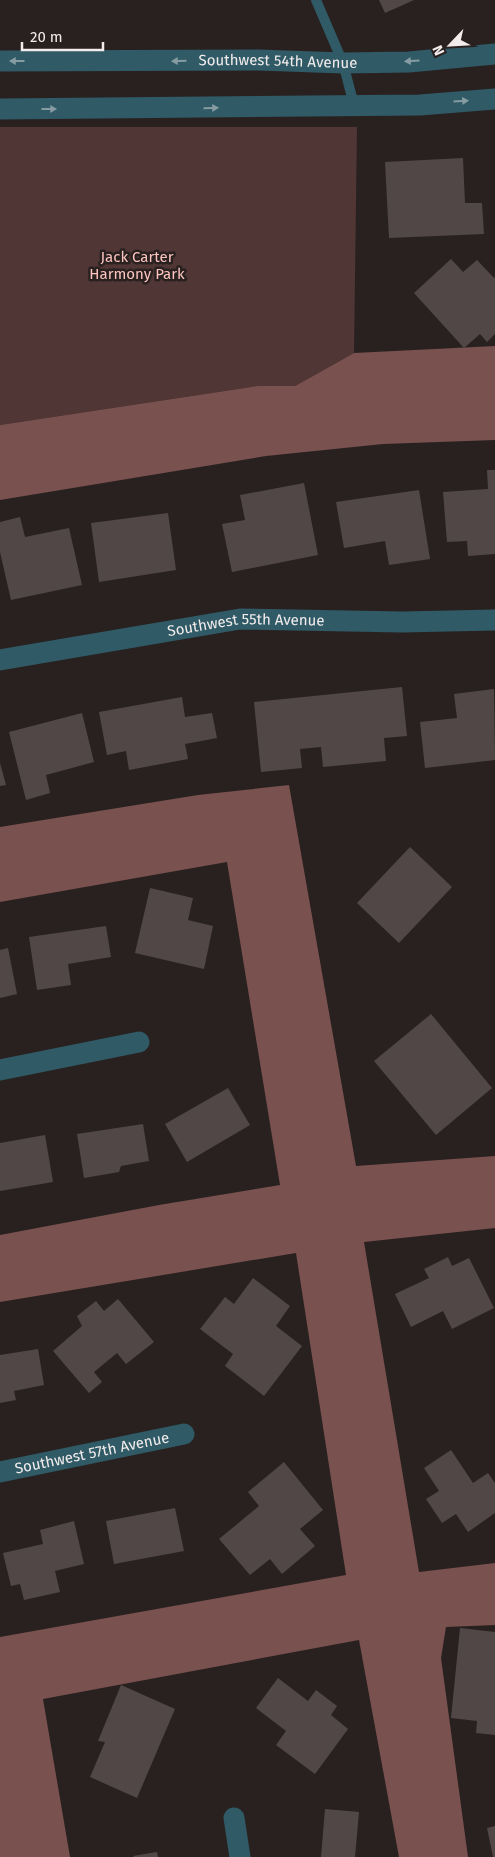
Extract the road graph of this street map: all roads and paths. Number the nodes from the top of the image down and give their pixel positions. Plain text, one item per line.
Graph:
1 (316, 0) edge
2 (495, 54) edge
3 (0, 61) edge
4 (343, 63) junction
5 (495, 99) edge
6 (354, 105) junction
7 (0, 110) edge
8 (495, 620) edge
9 (0, 660) edge
10 (139, 1042) dead end
11 (0, 1070) edge
12 (184, 1434) dead end
13 (0, 1472) edge
14 (234, 1818) dead end
15 (240, 1857) edge

1 - 4 lane
2 -> 4 street, Southwest 54th Avenue
4 -> 3 street, Southwest 54th Avenue
4 - 6 lane
6 -> 5 street
7 -> 6 street
8 - 9 street, Southwest 55th Avenue
10 - 11 street
12 - 13 street, Southwest 57th Avenue
14 - 15 street

